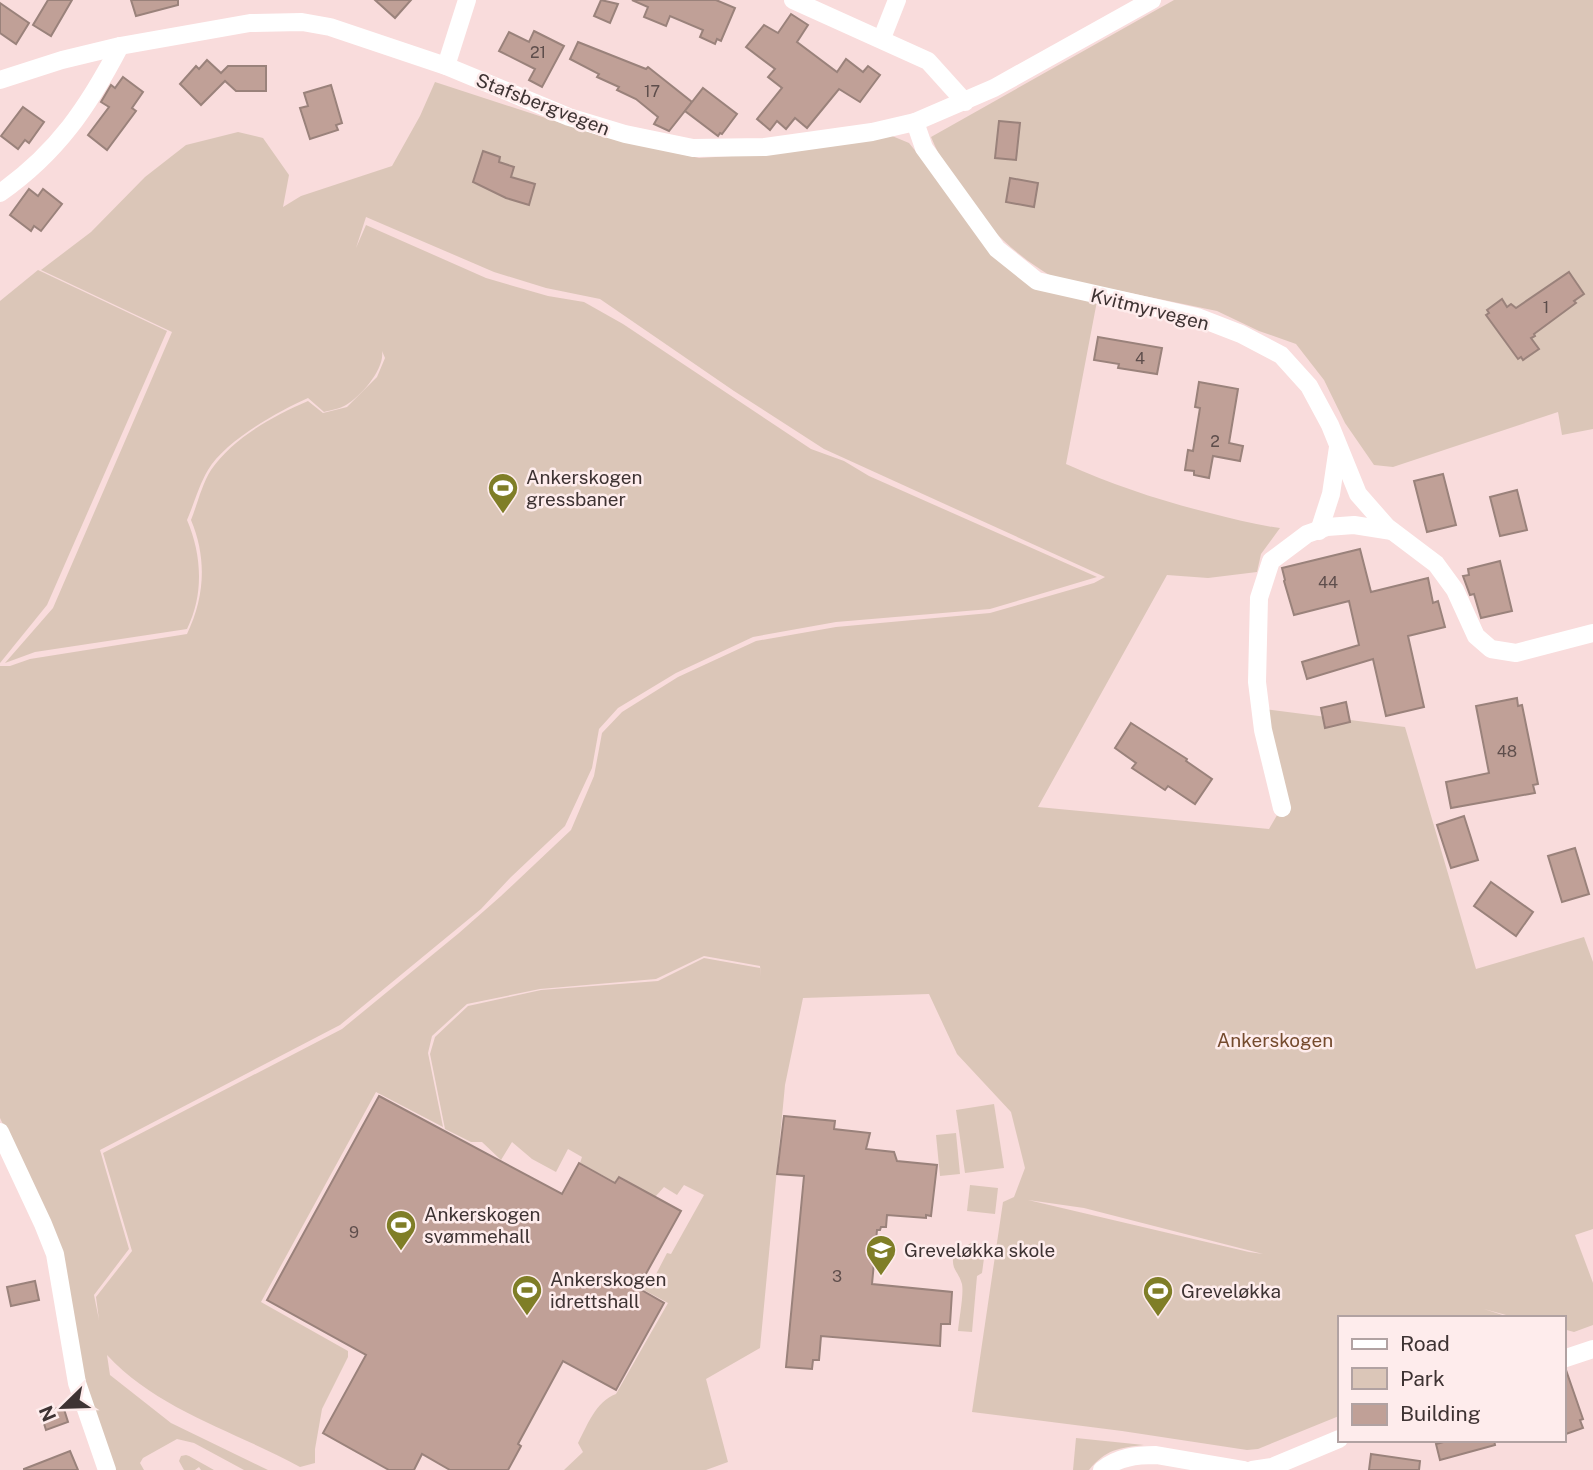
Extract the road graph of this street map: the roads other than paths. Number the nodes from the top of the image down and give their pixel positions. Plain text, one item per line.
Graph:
1 (467, 0) edge
2 (793, 0) edge
3 (897, 0) edge
4 (1152, 0) edge
5 (881, 38) junction
6 (120, 46) junction
7 (446, 66) junction
8 (0, 80) edge
9 (965, 102) junction
10 (915, 122) junction
11 (0, 193) edge
12 (1338, 447) junction
13 (1319, 531) junction
14 (1392, 531) junction
15 (1593, 634) edge
16 (1282, 808) dead end
17 (0, 1132) edge
18 (1593, 1349) edge
19 (1565, 1358) edge
20 (1338, 1439) edge
21 (107, 1470) edge
22 (1102, 1470) edge
23 (1244, 1470) edge
24 (1252, 1470) edge

1 - 7 street
2 - 5 street
3 - 5 street
4 - 9 street, Stafsbergvegen
5 - 9 street
6 - 7 street, Stafsbergvegen
6 - 8 street, Stafsbergvegen
6 - 11 street
7 - 10 street, Stafsbergvegen
9 - 10 street, Stafsbergvegen
10 - 12 street, Kvitmyrvegen
12 - 13 street
12 - 14 street, Kvitmyrvegen
13 - 14 street
13 - 16 street
14 - 15 street, Kvitmyrvegen
17 - 21 street
18 - 19 street
20 - 24 street
22 - 23 street

